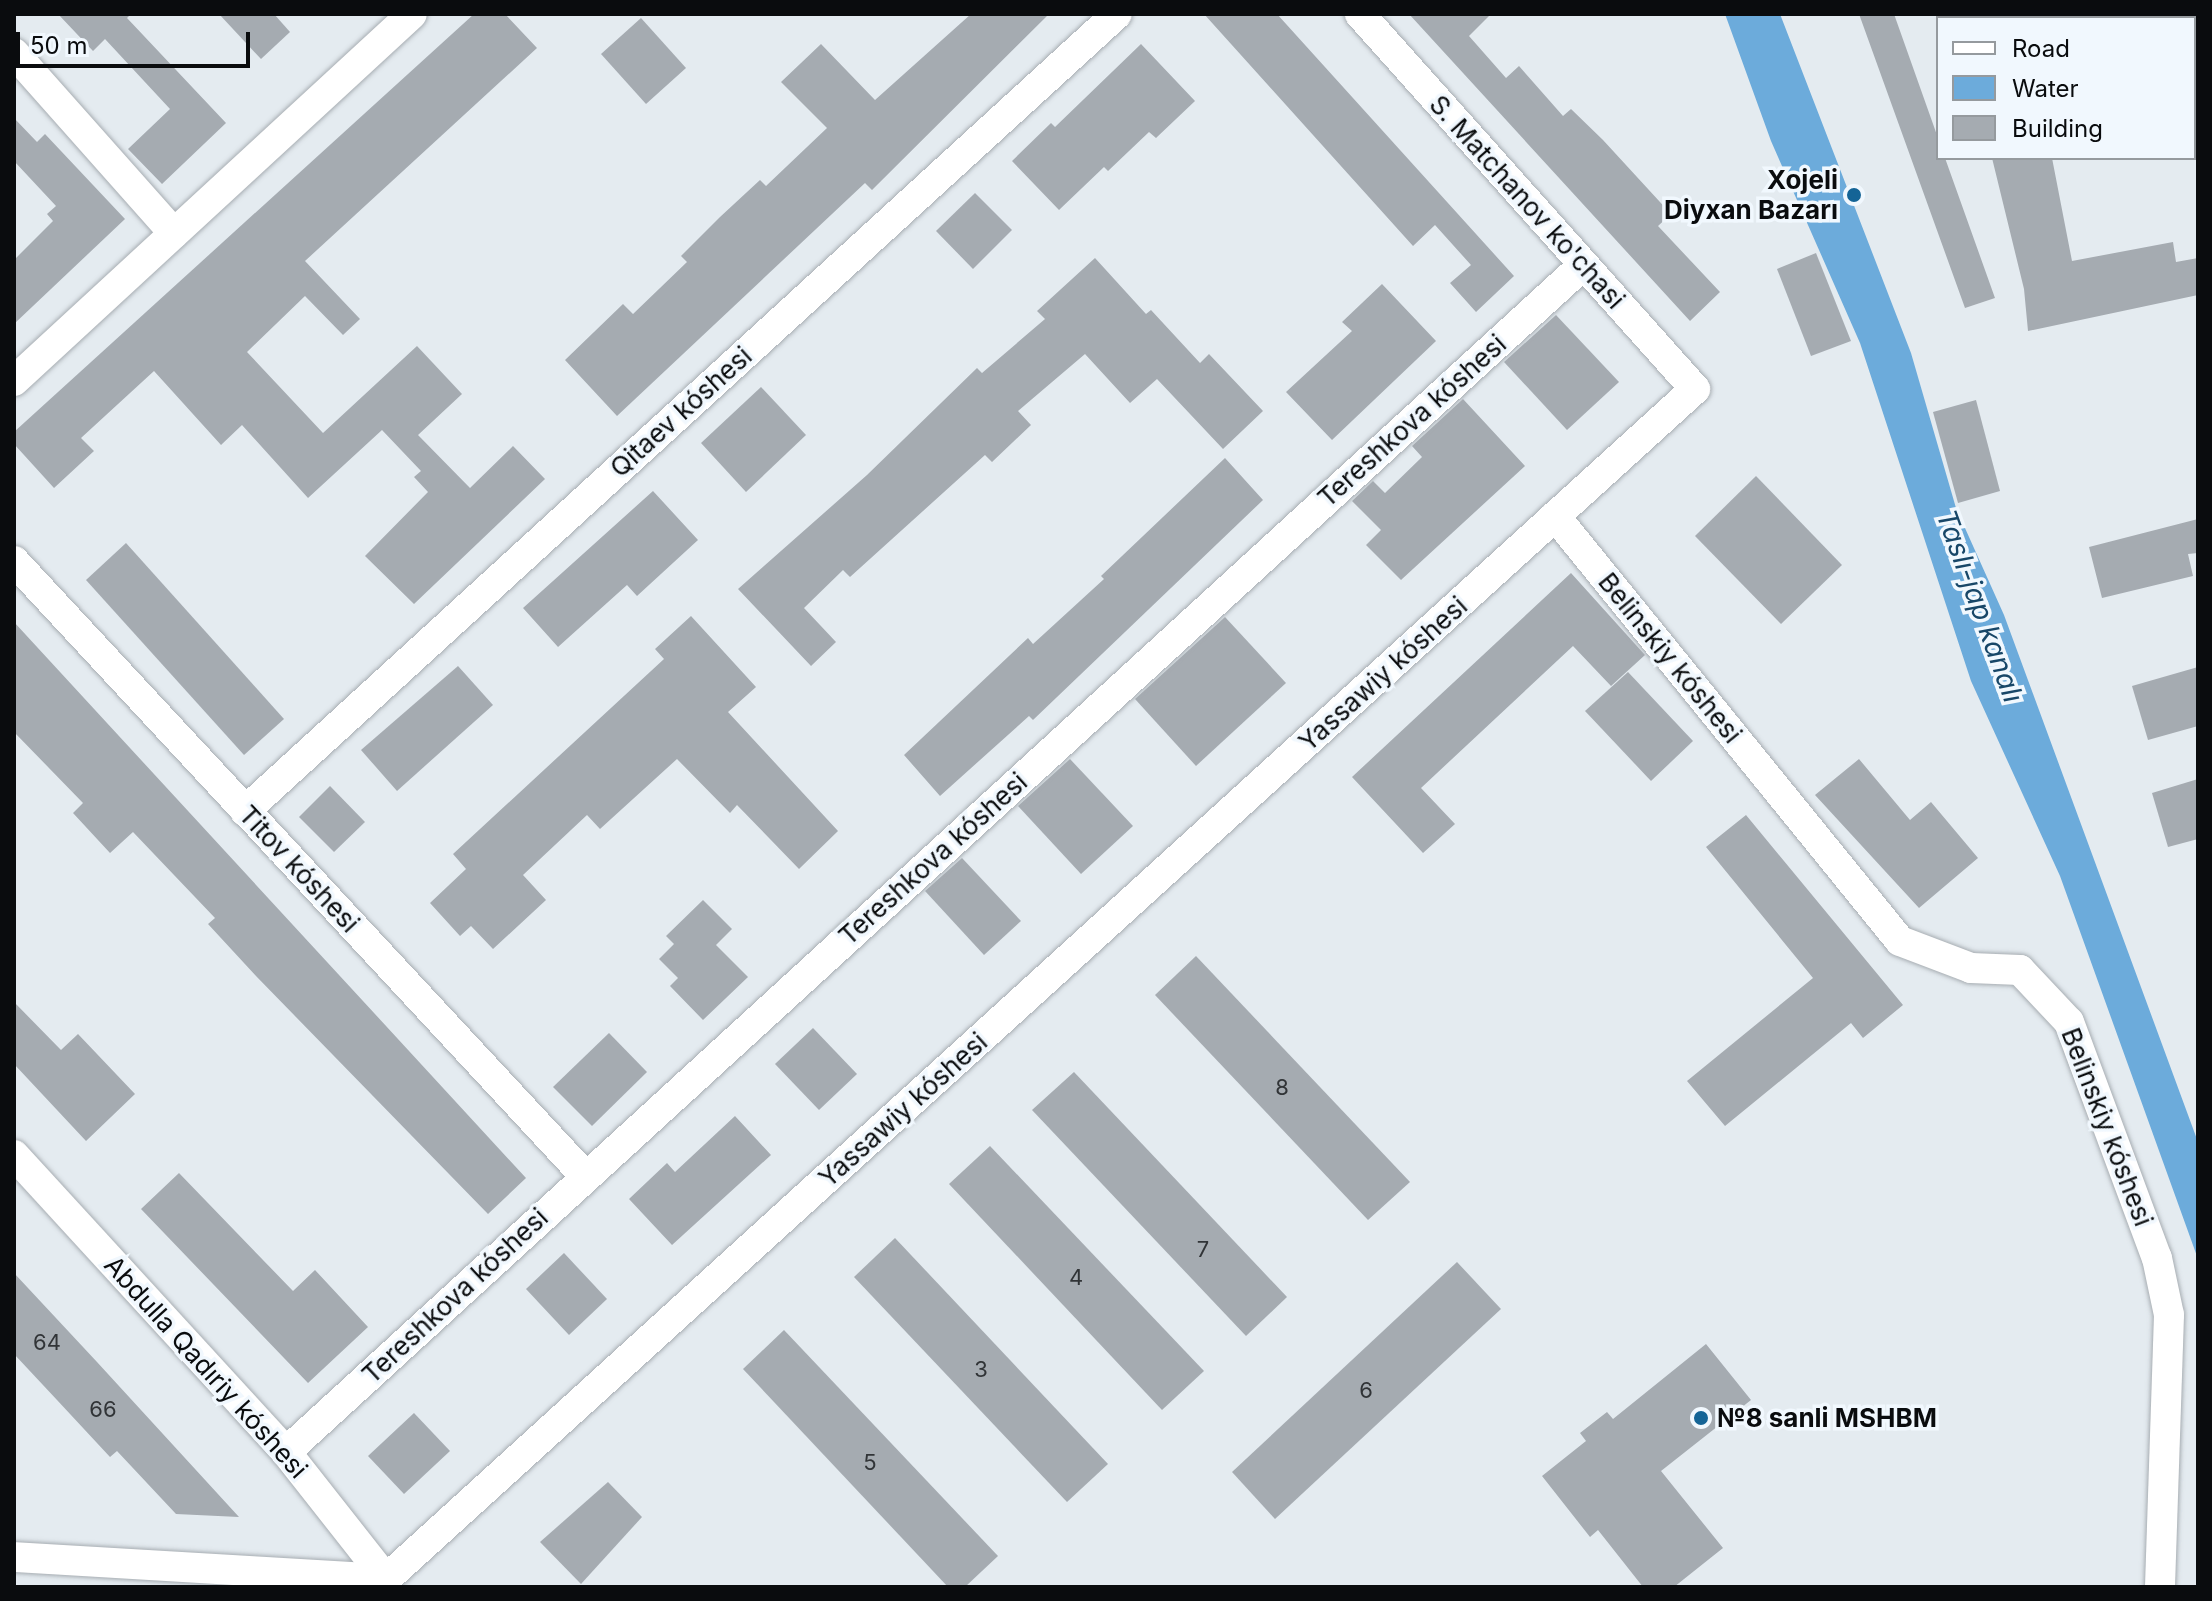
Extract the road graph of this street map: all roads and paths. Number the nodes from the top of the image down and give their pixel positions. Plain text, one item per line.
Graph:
1 (412, 14) edge
2 (1117, 14) edge
3 (1360, 14) edge
4 (14, 53) edge
5 (174, 233) junction
6 (1581, 267) junction
7 (14, 381) edge
8 (1695, 389) joint
9 (1555, 516) junction
10 (14, 561) edge
11 (245, 811) junction
12 (14, 1155) edge
13 (586, 1177) junction
14 (286, 1452) junction
15 (14, 1557) edge
16 (385, 1583) edge
17 (2160, 1587) edge

1 - 5 street
2 - 11 street, Qitaev kóshesi
3 - 6 street, S. Matchanov ko'chasi
4 - 5 street
5 - 7 street
6 - 8 street, S. Matchanov ko'chasi
6 - 13 street, Tereshkova kóshesi
8 - 9 street, Yassawiy kóshesi
9 - 16 street, Yassawiy kóshesi
9 - 17 street, Belinskiy kóshesi
10 - 11 street, Titov kóshesi
11 - 13 street, Titov kóshesi
12 - 14 street, Abdulla Qadıriy kóshesi
13 - 14 street, Tereshkova kóshesi
14 - 16 street, Abdulla Qadıriy kóshesi
15 - 16 street

